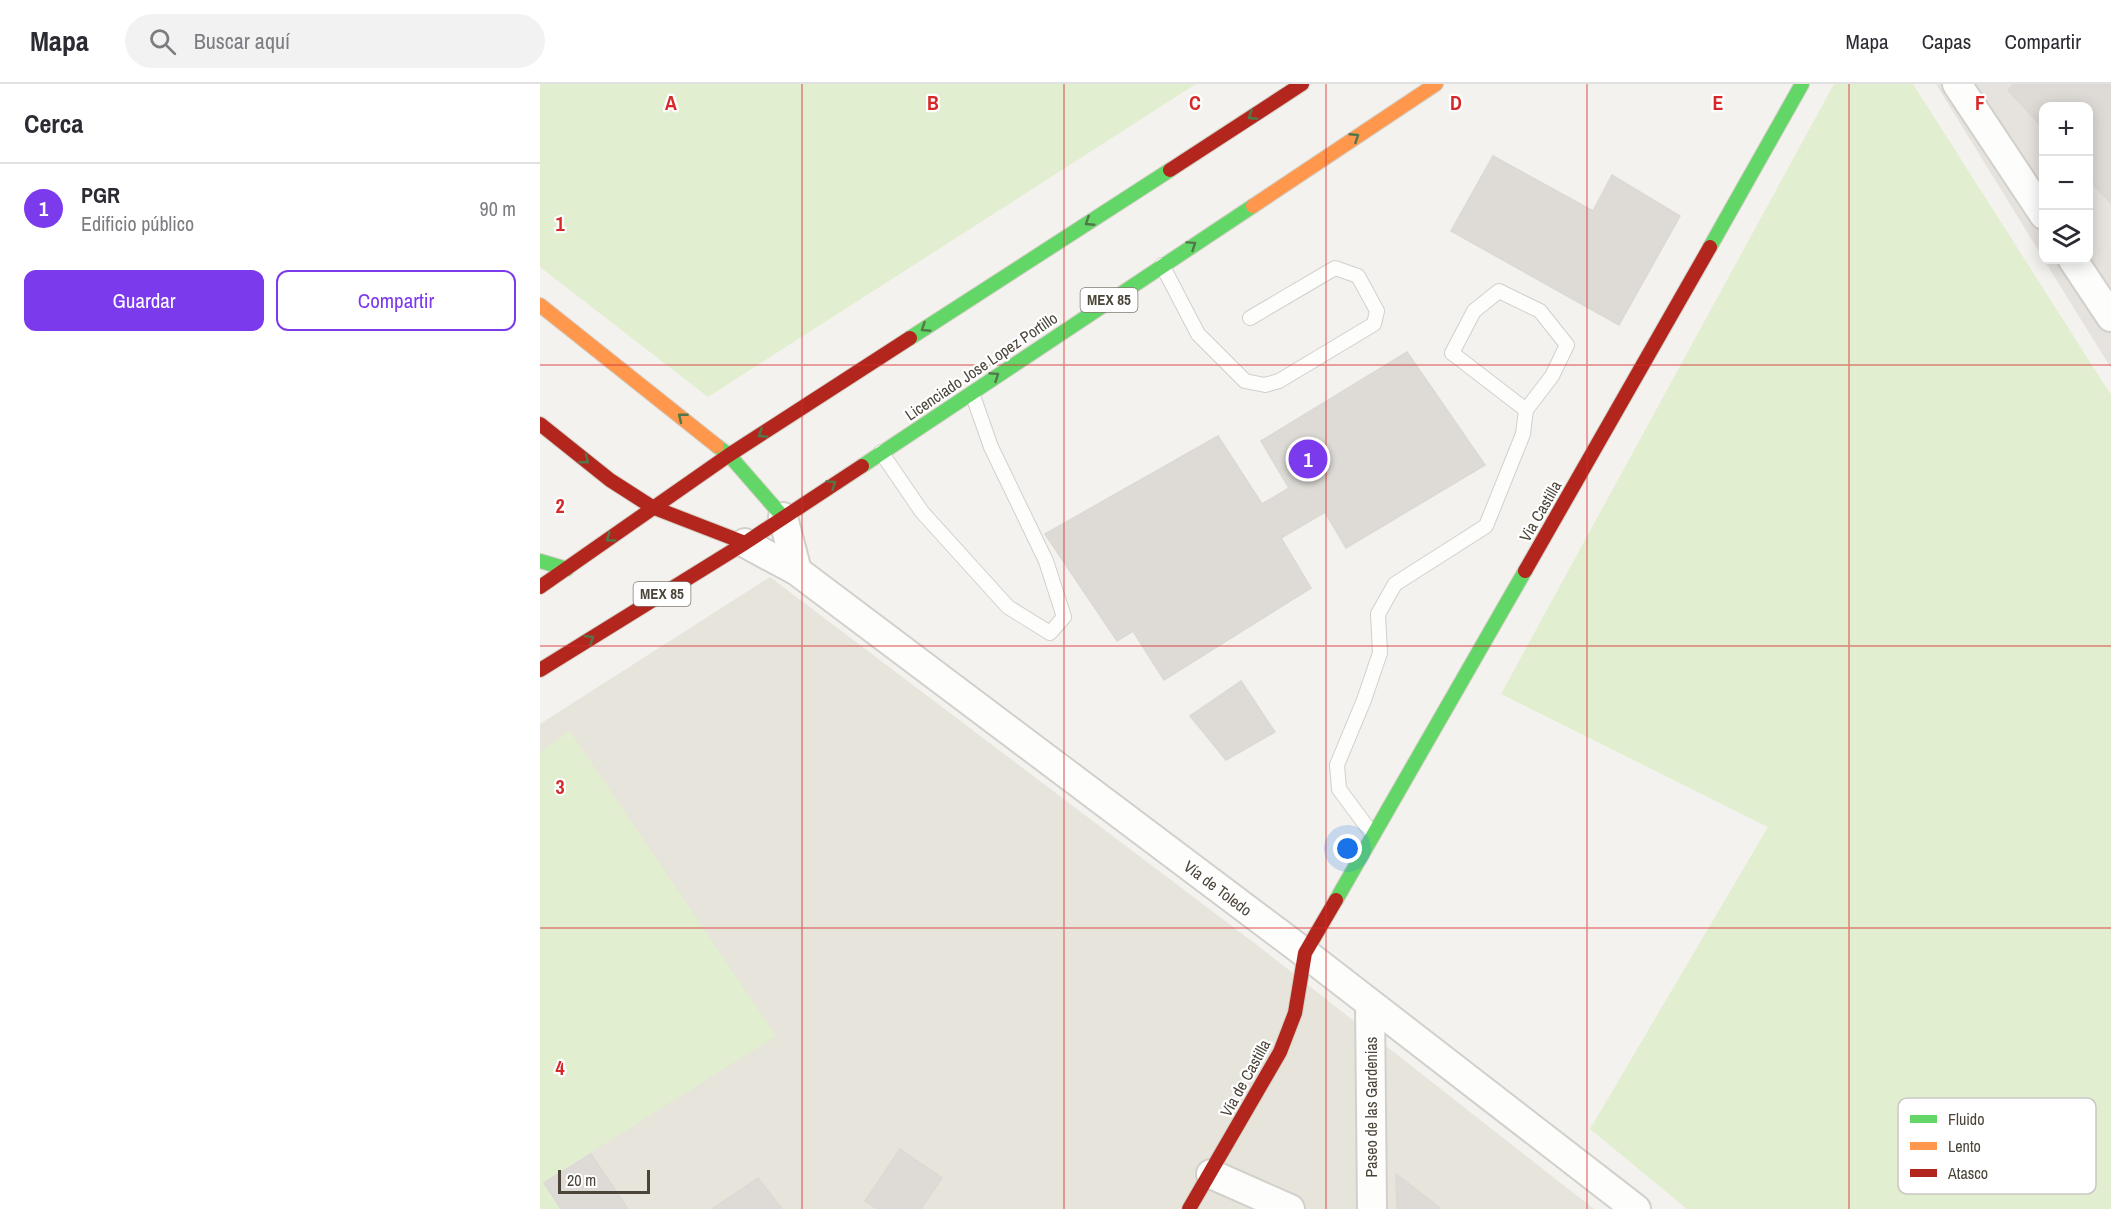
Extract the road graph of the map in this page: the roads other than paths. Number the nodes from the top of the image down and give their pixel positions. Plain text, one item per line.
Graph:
1 (1302, 84) edge
2 (1436, 84) edge
3 (1802, 84) edge
4 (1957, 84) edge
5 (2040, 210) edge
6 (2076, 264) edge
7 (1162, 265) junction
8 (540, 305) edge
9 (2111, 317) edge
10 (1250, 318) dead end
11 (971, 392) junction
12 (1526, 410) junction
13 (540, 424) edge
14 (881, 452) junction
15 (729, 455) junction
16 (652, 507) junction
17 (783, 517) junction
18 (745, 543) junction
19 (540, 561) edge
20 (567, 569) junction
21 (797, 571) junction
22 (540, 587) edge
23 (540, 670) edge
24 (1374, 837) junction
25 (1305, 953) junction
26 (1370, 1004) junction
27 (1210, 1174) junction
28 (1189, 1209) edge
29 (1290, 1209) edge
30 (1372, 1209) edge
31 (1636, 1209) edge

1 -> 15 main road
7 -> 2 main road, Licenciado Jose Lopez Portillo / MEX 85
3 - 24 main road, Via Castilla
4 - 5 street
6 - 9 street
7 - 10 lane
11 -> 7 main road, Licenciado Jose Lopez Portillo / MEX 85
15 -> 8 main road
11 - 14 main road, Licenciado Jose Lopez Portillo / MEX 85
11 - 14 lane
12 - 12 lane
12 - 24 lane
13 -> 16 main road
17 -> 14 main road, Licenciado Jose Lopez Portillo / MEX 85
15 - 16 main road
15 - 17 main road
16 - 18 main road
16 -> 20 main road
17 - 18 main road, Licenciado Jose Lopez Portillo / MEX 85
17 - 21 street
18 - 21 street, Vía de Toledo
23 -> 18 main road, Licenciado Jose Lopez Portillo / MEX 85
19 - 20 main road
20 - 22 main road
21 - 25 street, Vía de Toledo
24 - 25 main road, Via Castilla
25 - 26 street, Vía de Toledo
25 - 27 main road, Vía de Castilla
26 - 30 street, Paseo de las Gardenias
26 - 31 street, Vía de Toledo
27 - 28 main road, Vía de Castilla
27 - 29 street

